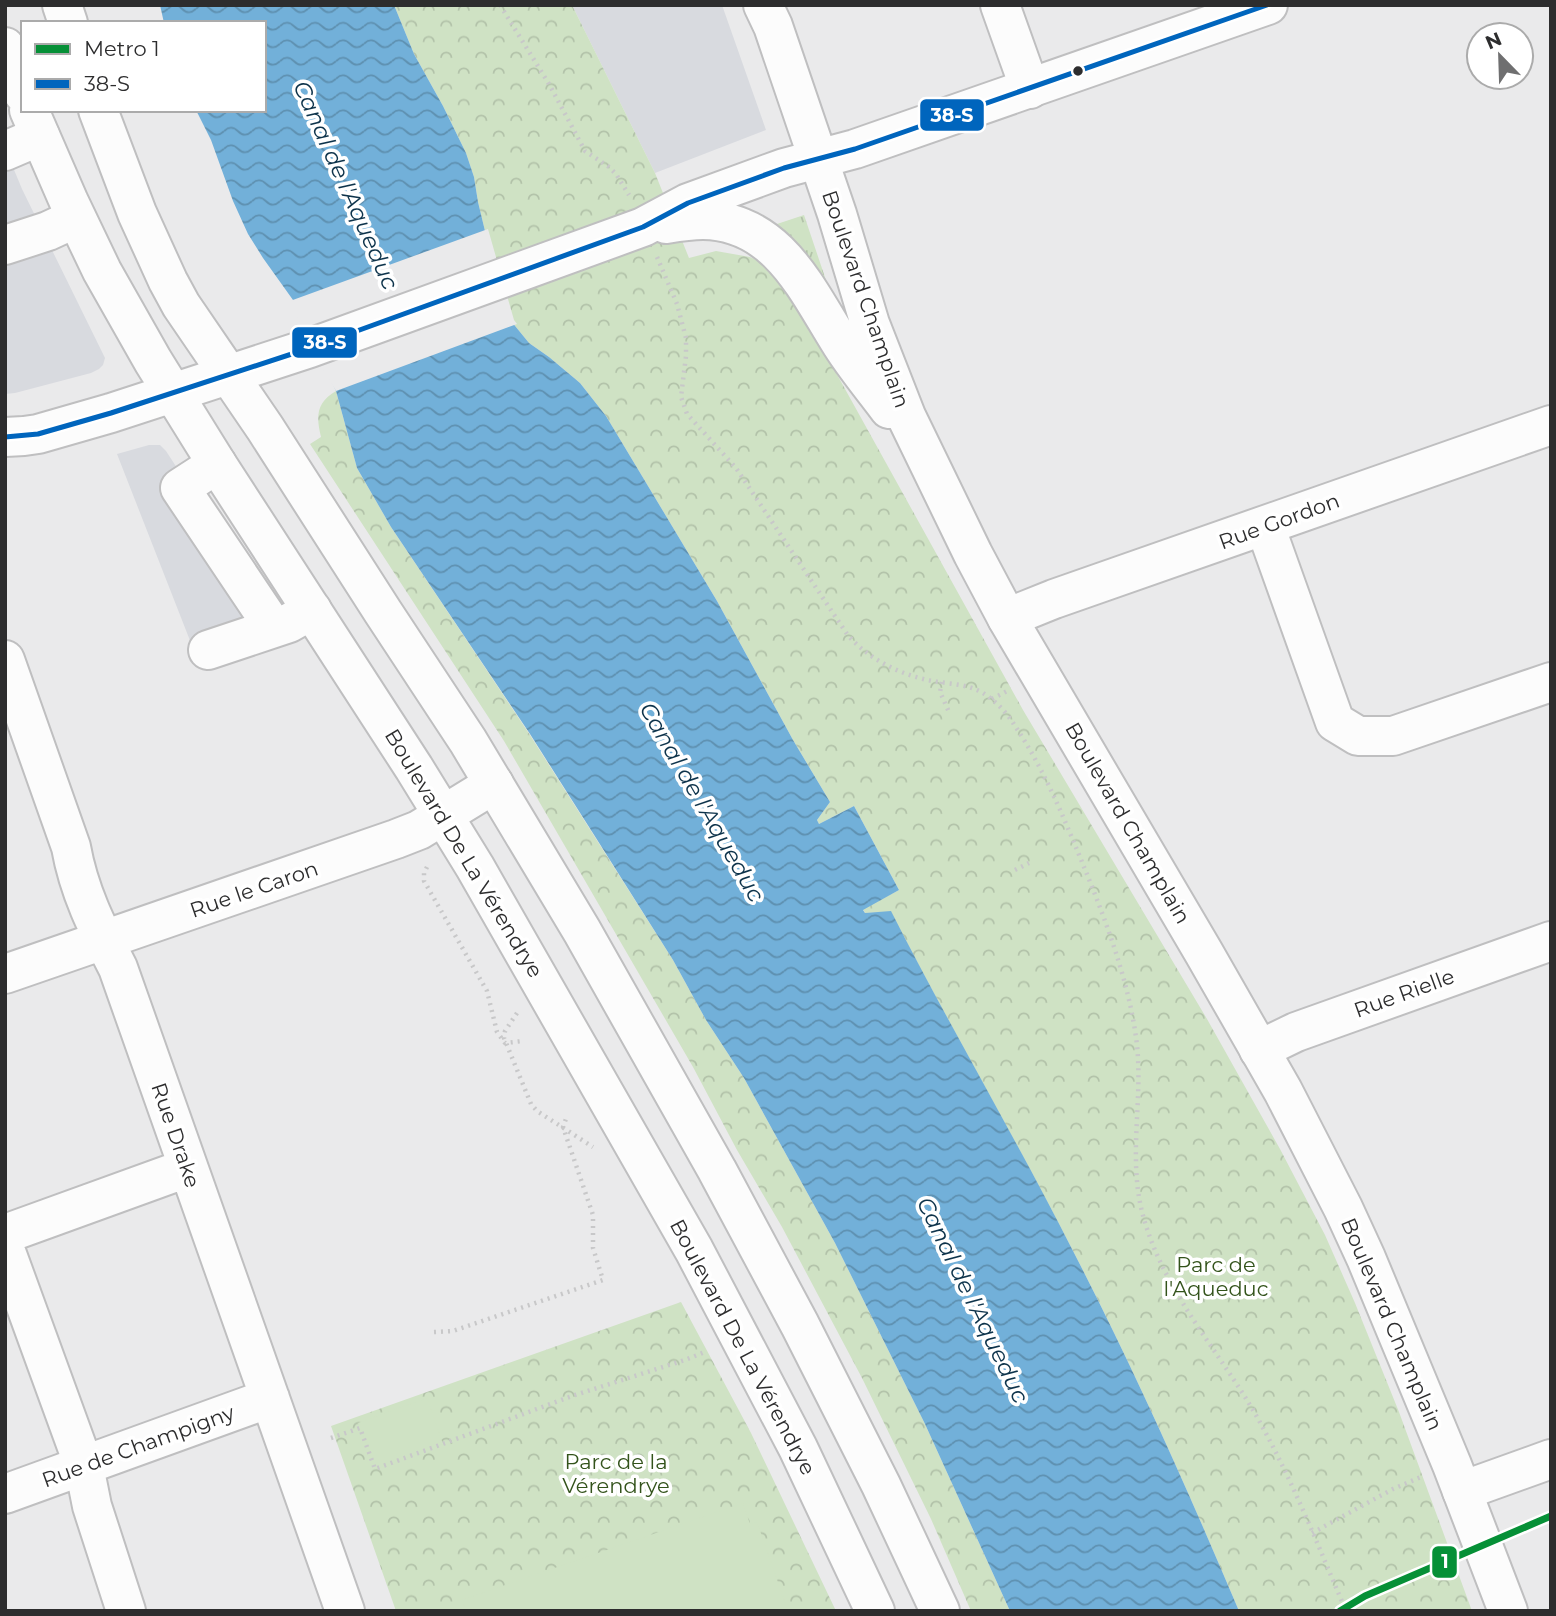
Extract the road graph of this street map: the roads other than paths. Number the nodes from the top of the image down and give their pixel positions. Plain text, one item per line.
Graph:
1 (1000, 5) edge
2 (1268, 5) edge
3 (769, 12) edge
4 (5, 47) edge
5 (21, 88) edge
6 (1030, 89) junction
7 (99, 112) edge
8 (35, 123) edge
9 (5, 151) edge
10 (819, 159) junction
11 (76, 218) junction
12 (643, 227) junction
13 (10, 234) edge
14 (228, 374) junction
15 (172, 392) junction
16 (1551, 425) edge
17 (5, 437) edge
18 (929, 461) junction
19 (216, 464) junction
20 (1265, 526) junction
21 (312, 610) junction
22 (1007, 618) junction
23 (274, 628) junction
24 (208, 650) dead end
25 (5, 660) edge
26 (1551, 682) edge
27 (16, 724) edge
28 (494, 784) junction
29 (443, 815) junction
30 (104, 940) junction
31 (1551, 941) edge
32 (5, 974) edge
33 (1259, 1050) junction
34 (187, 1168) junction
35 (5, 1234) edge
36 (5, 1249) edge
37 (270, 1398) junction
38 (1551, 1459) edge
39 (84, 1466) junction
40 (1462, 1491) junction
41 (5, 1494) edge
42 (127, 1611) edge
43 (345, 1611) edge
44 (875, 1611) edge
45 (940, 1611) edge
46 (1508, 1611) edge

1 - 6 main road
2 - 6 main road
3 - 10 main road, Boulevard Champlain
4 - 5 main road
6 - 10 main road
7 - 14 main road
8 - 9 main road
8 - 11 main road, Boulevard De La Vérendrye
10 - 12 main road
10 - 18 main road, Boulevard Champlain
11 - 13 main road
11 - 15 main road, Boulevard De La Vérendrye
12 - 14 main road
12 - 18 main road
14 - 15 main road
14 - 28 main road
15 - 17 main road
15 - 19 main road, Boulevard De La Vérendrye
16 - 20 main road, Rue Gordon
18 - 22 main road, Boulevard Champlain
19 - 21 main road, Boulevard De La Vérendrye
19 - 23 main road
20 - 22 main road, Rue Gordon
20 - 26 main road
21 - 23 main road
21 - 29 main road, Boulevard De La Vérendrye
22 - 33 main road, Boulevard Champlain
23 - 24 main road
25 - 27 main road, Rue Drake
27 - 30 main road, Rue Drake
28 - 29 main road, Rue le Caron
28 - 45 main road
29 - 30 main road, Rue le Caron
29 - 44 main road, Boulevard De La Vérendrye
30 - 32 main road, Rue le Caron
30 - 34 main road, Rue Drake
31 - 33 main road, Rue Rielle
33 - 40 main road, Boulevard Champlain
34 - 35 main road
34 - 37 main road, Rue Drake
36 - 39 main road
37 - 39 main road, Rue de Champigny
37 - 43 main road, Rue Drake
38 - 40 main road
39 - 41 main road, Rue de Champigny
39 - 42 main road
40 - 46 main road, Boulevard Champlain

